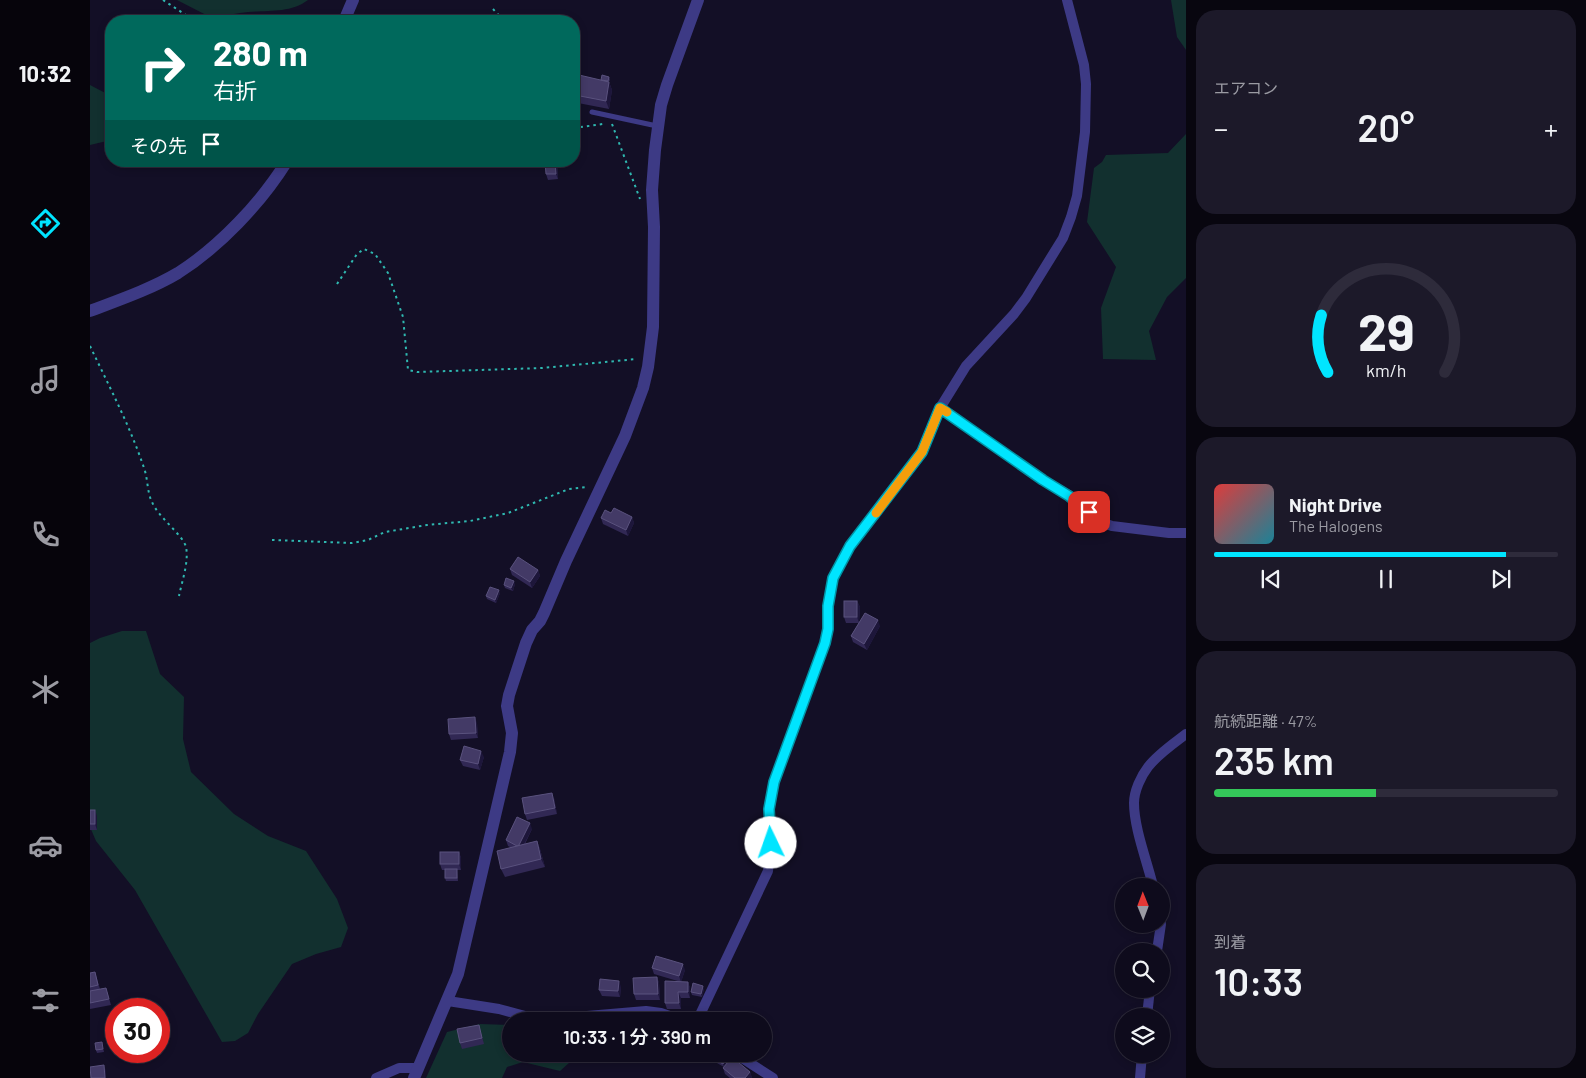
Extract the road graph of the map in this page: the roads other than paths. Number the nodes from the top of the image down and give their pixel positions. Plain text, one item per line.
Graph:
1 (353, 0) edge
2 (698, 0) edge
3 (1066, 0) edge
4 (347, 15) edge
5 (592, 112) dead end
6 (658, 127) junction
7 (283, 167) edge
8 (90, 312) edge
9 (940, 408) junction
10 (1186, 533) edge
11 (1186, 734) edge
12 (1151, 878) edge
13 (448, 1001) junction
14 (510, 1012) edge
15 (634, 1012) edge
16 (654, 1012) edge
17 (701, 1012) edge
18 (748, 1062) edge
19 (1141, 1063) edge
20 (416, 1073) edge
21 (376, 1078) edge
22 (773, 1078) edge
23 (1140, 1078) edge

1 - 4 street
2 - 6 street
3 - 9 street
5 - 6 lane
6 - 13 street
7 - 8 street
9 - 10 street
9 - 17 street
11 - 12 street
13 - 14 street
13 - 20 street
15 - 16 street
18 - 22 street
19 - 23 street
20 - 21 street

